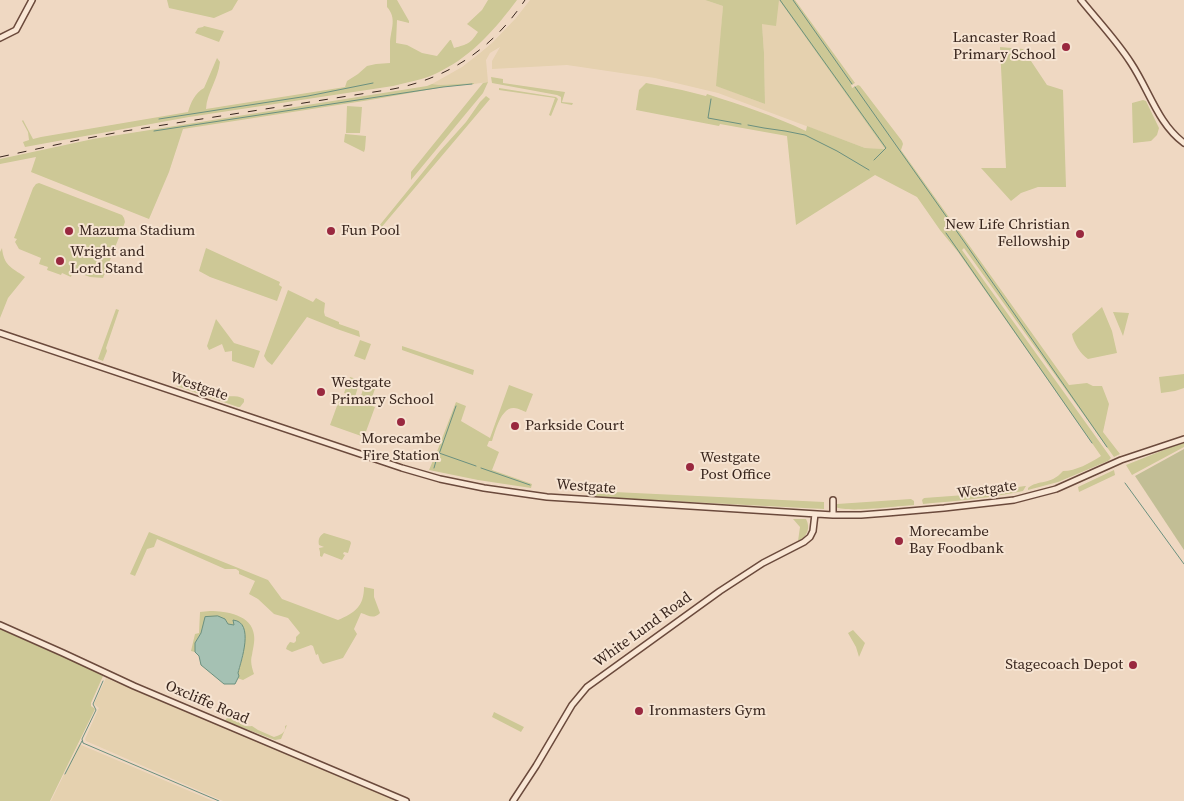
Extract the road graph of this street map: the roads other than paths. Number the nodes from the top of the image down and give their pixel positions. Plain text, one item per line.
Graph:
1 (32, 0) edge
2 (1081, 0) edge
3 (0, 38) edge
4 (1184, 143) edge
5 (0, 333) edge
6 (1184, 439) edge
7 (833, 500) dead end
8 (815, 514) junction
9 (833, 515) junction
10 (0, 625) edge
11 (406, 801) edge
12 (513, 801) edge

1 - 3 street
2 - 4 street
5 - 8 street, Westgate
6 - 9 street, Westgate
7 - 9 street
8 - 9 street, Westgate
8 - 12 street, White Lund Road
10 - 11 street, Oxcliffe Road

